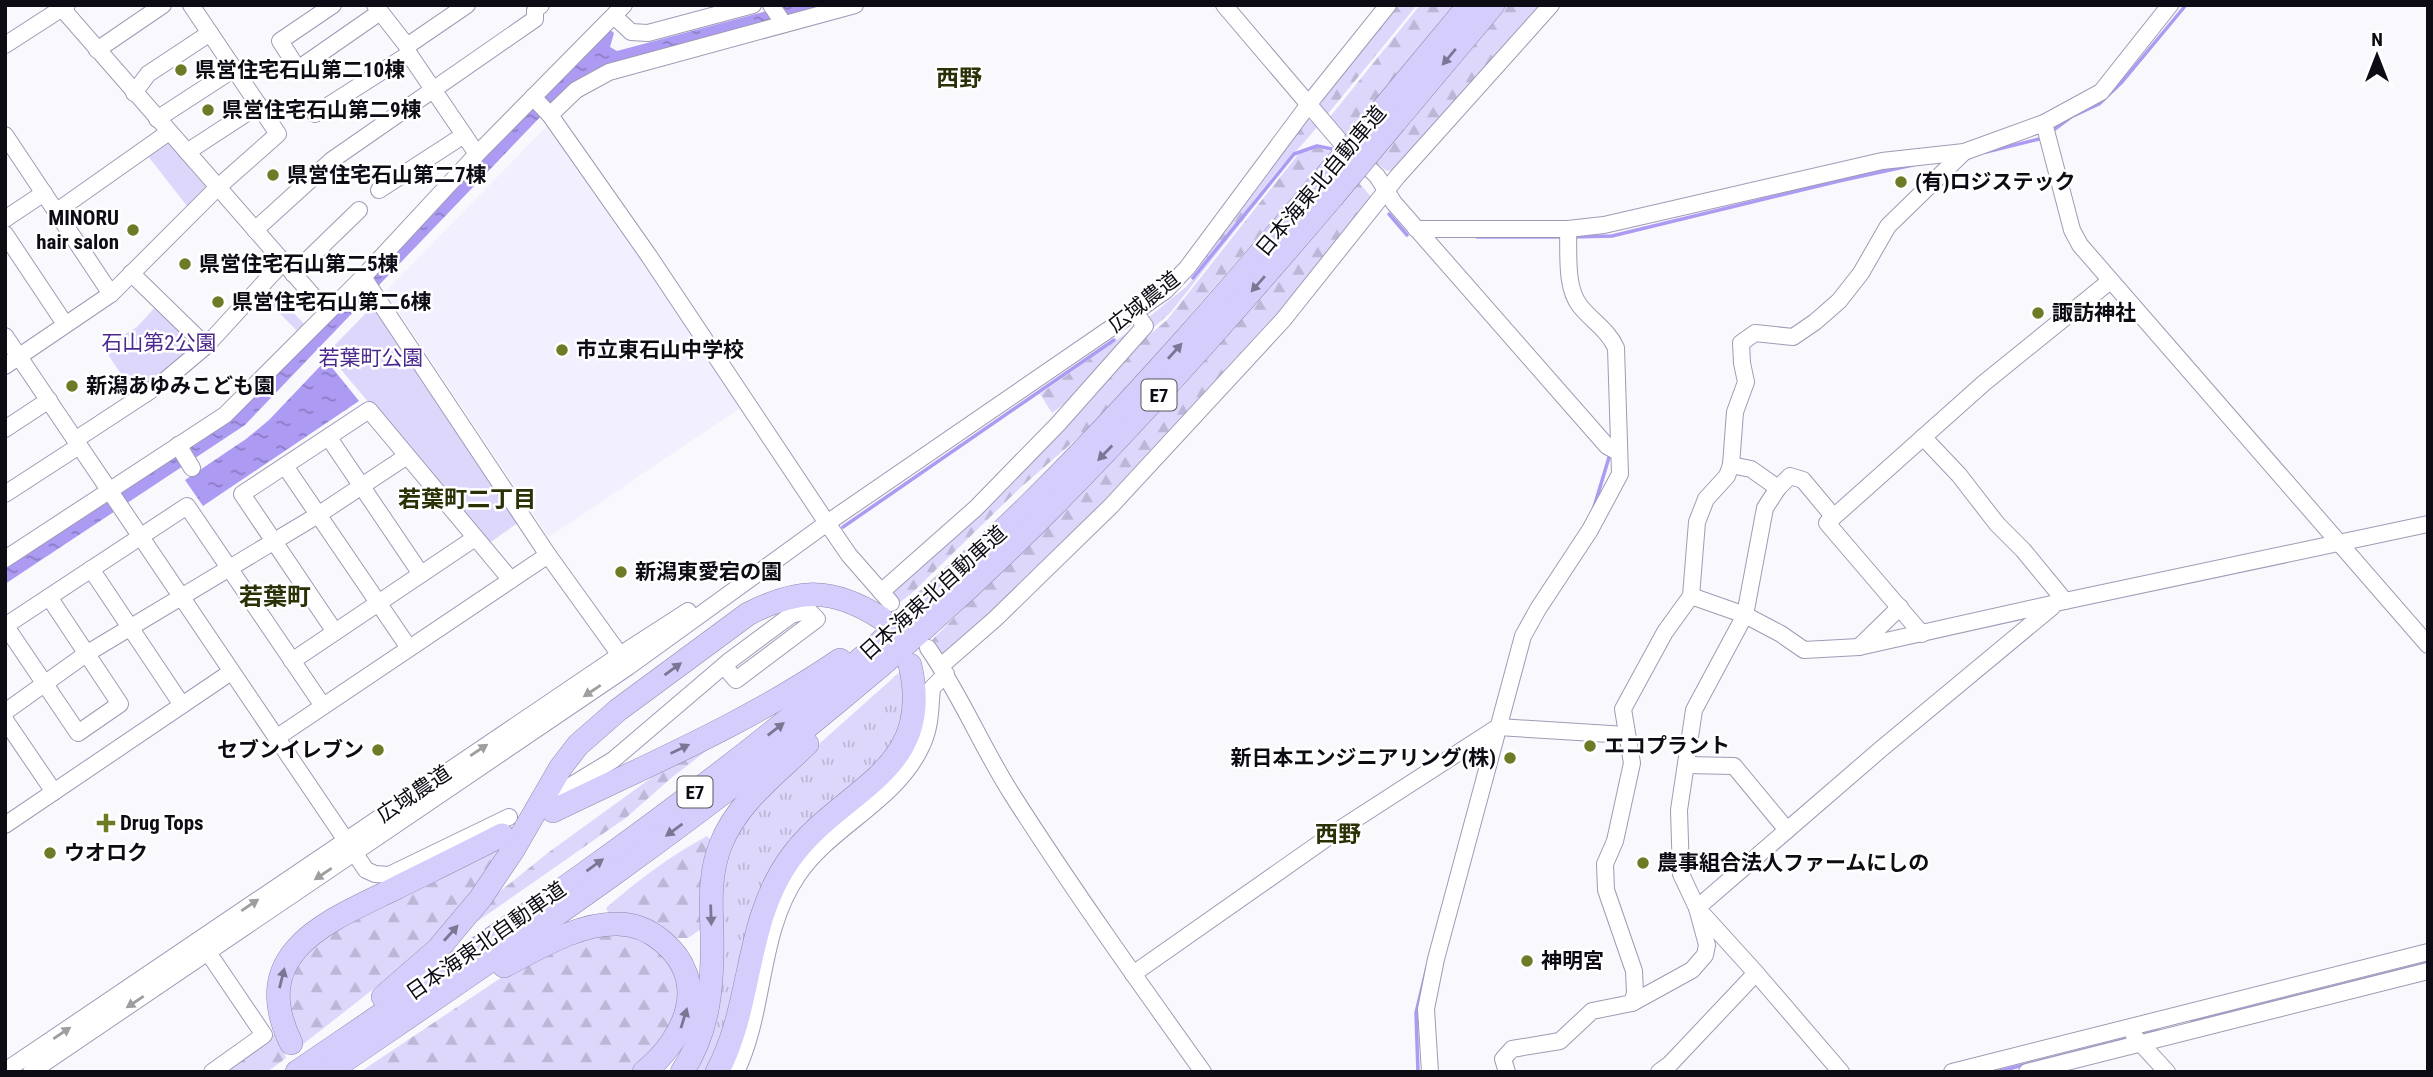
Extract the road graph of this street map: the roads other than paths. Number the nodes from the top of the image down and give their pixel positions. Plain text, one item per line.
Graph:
1 (163, 5) edge
2 (191, 5) edge
3 (333, 5) edge
4 (467, 5) edge
5 (541, 5) edge
6 (753, 5) edge
7 (855, 5) edge
8 (1224, 5) edge
9 (1388, 5) edge
10 (1469, 5) edge
11 (1493, 5) edge
12 (1551, 5) edge
13 (2171, 5) edge
14 (771, 6) edge
15 (63, 7) edge
16 (378, 8) edge
17 (619, 11) edge
18 (783, 23) junction
19 (210, 33) junction
20 (5, 45) edge
21 (97, 50) junction
22 (408, 50) junction
23 (636, 50) junction
24 (234, 69) junction
25 (433, 89) junction
26 (134, 93) junction
27 (1310, 104) junction
28 (259, 105) junction
29 (541, 106) junction
30 (315, 114) dead end
31 (1388, 116) junction
32 (157, 119) junction
33 (2044, 123) junction
34 (169, 132) junction
35 (5, 135) edge
36 (464, 135) junction
37 (187, 152) junction
38 (1964, 152) junction
39 (477, 154) junction
40 (217, 188) junction
41 (1327, 188) junction
42 (379, 190) dead end
43 (1387, 191) junction
44 (44, 193) junction
45 (359, 210) dead end
46 (57, 211) junction
47 (5, 219) edge
48 (1416, 229) junction
49 (1568, 229) junction
50 (255, 230) junction
51 (5, 234) edge
52 (288, 268) junction
53 (131, 273) junction
54 (363, 277) junction
55 (2110, 281) junction
56 (111, 294) junction
57 (1134, 311) junction
58 (327, 312) junction
59 (65, 324) junction
60 (5, 336) edge
61 (206, 346) junction
62 (20, 357) junction
63 (5, 366) edge
64 (49, 400) junction
65 (5, 429) edge
66 (1923, 437) junction
67 (329, 438) junction
68 (77, 443) junction
69 (178, 445) junction
70 (1618, 452) junction
71 (407, 456) junction
72 (1731, 465) junction
73 (285, 466) junction
74 (192, 468) dead end
75 (1062, 472) junction
76 (361, 485) junction
77 (1778, 488) junction
78 (109, 489) junction
79 (5, 494) edge
80 (318, 515) junction
81 (1833, 516) junction
82 (827, 523) junction
83 (2428, 524) edge
84 (140, 536) junction
85 (475, 537) junction
86 (275, 542) junction
87 (2339, 543) junction
88 (548, 555) junction
89 (5, 559) edge
90 (229, 568) junction
91 (91, 569) junction
92 (421, 574) junction
93 (511, 580) junction
94 (972, 583) junction
95 (49, 597) junction
96 (181, 597) junction
97 (1691, 597) junction
98 (2059, 603) junction
99 (377, 604) junction
100 (884, 605) junction
101 (1900, 607) junction
102 (1745, 615) junction
103 (5, 626) edge
104 (130, 627) junction
105 (335, 632) junction
106 (1923, 634) junction
107 (2428, 645) edge
108 (1859, 647) junction
109 (409, 648) junction
110 (928, 648) dead end
111 (86, 654) junction
112 (292, 661) junction
113 (624, 661) junction
114 (910, 665) dead end
115 (724, 666) junction
116 (944, 670) junction
117 (231, 672) junction
118 (44, 684) junction
119 (182, 705) junction
120 (323, 706) junction
121 (5, 712) edge
122 (5, 720) edge
123 (1499, 727) junction
124 (1626, 735) junction
125 (276, 738) junction
126 (1686, 765) junction
127 (54, 792) junction
128 (557, 801) joint
129 (5, 825) edge
130 (506, 826) joint
131 (1787, 830) junction
132 (350, 847) junction
133 (1697, 908) junction
134 (204, 946) junction
135 (2428, 952) edge
136 (2390, 961) junction
137 (2428, 971) edge
138 (1756, 973) junction
139 (1133, 974) junction
140 (2403, 977) junction
141 (1632, 1003) junction
142 (2124, 1028) junction
143 (2141, 1041) junction
144 (290, 1044) dead end
145 (5, 1071) edge
146 (31, 1072) edge
147 (212, 1072) edge
148 (287, 1072) edge
149 (297, 1072) edge
150 (328, 1072) edge
151 (343, 1072) edge
152 (645, 1072) edge
153 (682, 1072) edge
154 (718, 1072) edge
155 (736, 1072) edge
156 (1203, 1072) edge
157 (1430, 1072) edge
158 (1507, 1072) edge
159 (1659, 1072) edge
160 (1841, 1072) edge
161 (1952, 1072) edge
162 (2027, 1072) edge
163 (2166, 1072) edge

1 - 21 street
2 - 19 street
3 - 16 street
4 - 22 street
5 - 25 street
6 - 23 street
7 - 18 street
8 - 27 street
9 - 27 street, 広域農道
10 - 31 highway, 日本海東北自動車道 / E7
11 -> 31 highway, 日本海東北自動車道 / E7
12 - 43 street
13 - 33 street
14 - 18 street
15 - 20 street
15 - 21 street
16 - 22 street
17 - 23 street
17 - 29 street
18 - 23 street
19 - 24 street
19 - 26 street
21 - 26 street
22 - 25 street
22 - 30 street
23 - 29 street
24 - 28 street
24 - 32 street
25 - 36 street
25 - 50 street
26 - 32 street
27 - 43 street
27 - 57 street, 広域農道
28 - 37 street
28 - 40 street
29 - 39 street
29 - 82 street
31 - 41 highway, 日本海東北自動車道 / E7, bridge
32 - 34 street
33 - 38 street
33 - 55 street
34 - 37 street
34 - 46 street
35 - 44 street
36 - 39 street
36 - 42 street
37 - 40 street
38 - 49 street
38 - 72 street
39 - 54 street
40 - 50 street
40 - 53 street
75 -> 41 highway, 日本海東北自動車道 / E7
41 -> 94 highway, 日本海東北自動車道 / E7
43 - 48 street
43 - 116 street
44 - 46 street
44 - 47 street
45 - 52 street
46 - 56 street
48 - 49 street
48 - 70 street
49 - 70 street
50 - 52 street
51 - 59 street
52 - 58 street
52 - 61 street
53 - 56 street
53 - 61 street
54 - 58 street
54 - 88 street
55 - 66 street
55 - 87 street
56 - 59 street
57 - 82 street, 広域農道
57 - 100 street
58 - 69 street
59 - 62 street
60 - 62 street
61 - 68 street
62 - 63 street
62 - 64 street
64 - 65 street
64 - 68 street
66 - 81 street
66 - 98 street
67 - 71 street
67 - 73 street
67 - 76 street
68 - 78 street
68 - 79 street
69 - 74 street
69 - 78 street
70 - 123 street
71 - 76 street
71 - 85 street
72 - 77 street
72 - 97 street
73 - 80 street
73 - 86 street
128 -> 75 highway
149 -> 75 highway, 日本海東北自動車道 / E7
76 - 80 street
76 - 92 street
77 - 81 street
77 - 102 street
78 - 84 street
78 - 89 street
80 - 86 street
80 - 99 street
81 - 101 street
82 - 100 street
82 - 113 street, 広域農道
83 - 87 street
84 - 90 street
84 - 91 street
84 - 96 street
85 - 92 street
85 - 93 street
86 - 90 street
86 - 105 street
87 - 98 street
87 - 107 street
88 - 93 street
88 - 113 street
90 - 96 street
90 - 112 street
91 - 95 street
91 - 104 street
92 - 99 street
93 - 109 street
94 -> 150 highway, 日本海東北自動車道 / E7
94 -> 153 highway
95 - 103 street
95 - 111 street
96 - 104 street
96 - 117 street
97 - 102 street
97 - 124 street
98 - 106 street
98 - 131 street
99 - 105 street
99 - 109 street
148 -> 100 highway
101 - 106 street
101 - 108 street
102 - 108 street
102 - 126 street
103 - 118 street
104 - 111 street
104 - 119 street
105 - 112 street
106 - 108 street
109 - 120 street
110 - 116 street
111 - 118 street
111 - 118 street
112 - 120 street
113 - 132 street, 広域農道
114 - 154 highway
115 - 115 street
115 - 128 street
116 - 139 street
116 - 155 street
117 - 119 street
117 - 125 street
118 - 121 street
119 - 127 street
120 - 125 street
122 - 127 street
123 - 124 street
123 - 139 street
123 - 157 street
124 - 141 street
125 - 132 street
126 - 131 street
126 - 133 street
127 - 129 street
130 - 132 street
144 -> 130 highway
131 - 133 street
132 - 134 street, 広域農道
133 - 138 street
133 - 141 street
145 -> 134 street, 広域農道
134 -> 146 street, 広域農道
134 - 147 street
135 - 136 street
136 - 140 street
136 - 142 street
137 - 140 street
138 - 159 street
138 - 160 street
139 - 156 street
140 - 143 street
141 - 158 street
142 - 143 street
142 - 161 street
143 - 162 street
143 - 163 street
152 -> 151 highway

